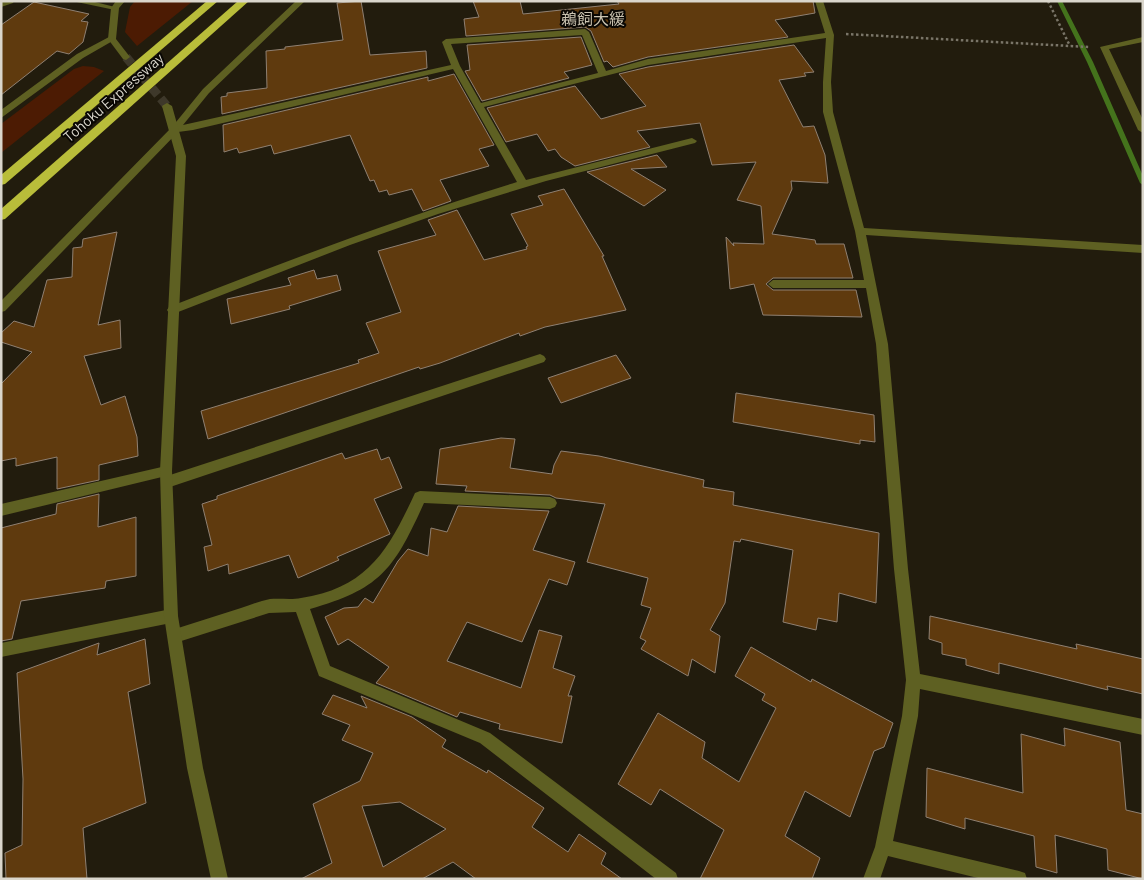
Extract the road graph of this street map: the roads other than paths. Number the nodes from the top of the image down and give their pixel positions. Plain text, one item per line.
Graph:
1 (10, 1) edge
2 (76, 1) edge
3 (213, 1) edge
4 (244, 1) edge
5 (301, 1) edge
6 (819, 1) edge
7 (118, 4) edge
8 (1, 5) edge
9 (830, 36) junction
10 (112, 39) junction
11 (1143, 40) edge
12 (126, 57) tunnel mouth
13 (456, 66) junction
14 (603, 74) junction
15 (167, 106) tunnel mouth
16 (479, 106) junction
17 (1, 115) edge
18 (175, 128) junction
19 (1143, 130) edge
20 (692, 141) dead end
21 (1, 181) edge
22 (523, 184) junction
23 (1, 216) edge
24 (860, 231) junction
25 (1143, 249) edge
26 (773, 284) dead end
27 (870, 284) junction
28 (1, 308) edge
29 (174, 310) junction
30 (540, 359) dead end
31 (167, 476) junction
32 (550, 503) dead end
33 (1, 510) edge
34 (301, 605) junction
35 (171, 616) junction
36 (175, 636) junction
37 (1, 650) edge
38 (913, 680) junction
39 (1143, 727) edge
40 (883, 847) junction
41 (220, 879) edge
42 (670, 879) edge
43 (871, 879) edge
44 (1019, 879) edge

1 - 8 street
2 - 7 street
3 - 21 highway, Tohoku Expressway
4 - 23 highway, Tohoku Expressway
5 - 18 street
6 - 9 street
7 - 10 street
9 - 14 street
9 - 24 street
10 - 12 street
10 - 17 street
11 - 19 street
13 - 14 street
13 - 16 street
13 - 18 street
14 - 16 street
15 - 18 street
16 - 22 street
18 - 28 street
18 - 29 street
20 - 22 street
22 - 29 street
24 - 25 street
24 - 27 street
26 - 27 street
27 - 38 street
29 - 31 street
30 - 31 street
31 - 33 street
31 - 35 street
32 - 34 street
34 - 36 street
34 - 42 street
35 - 36 street
35 - 37 street
36 - 41 street
38 - 39 street
38 - 40 street
40 - 43 street
40 - 44 street

